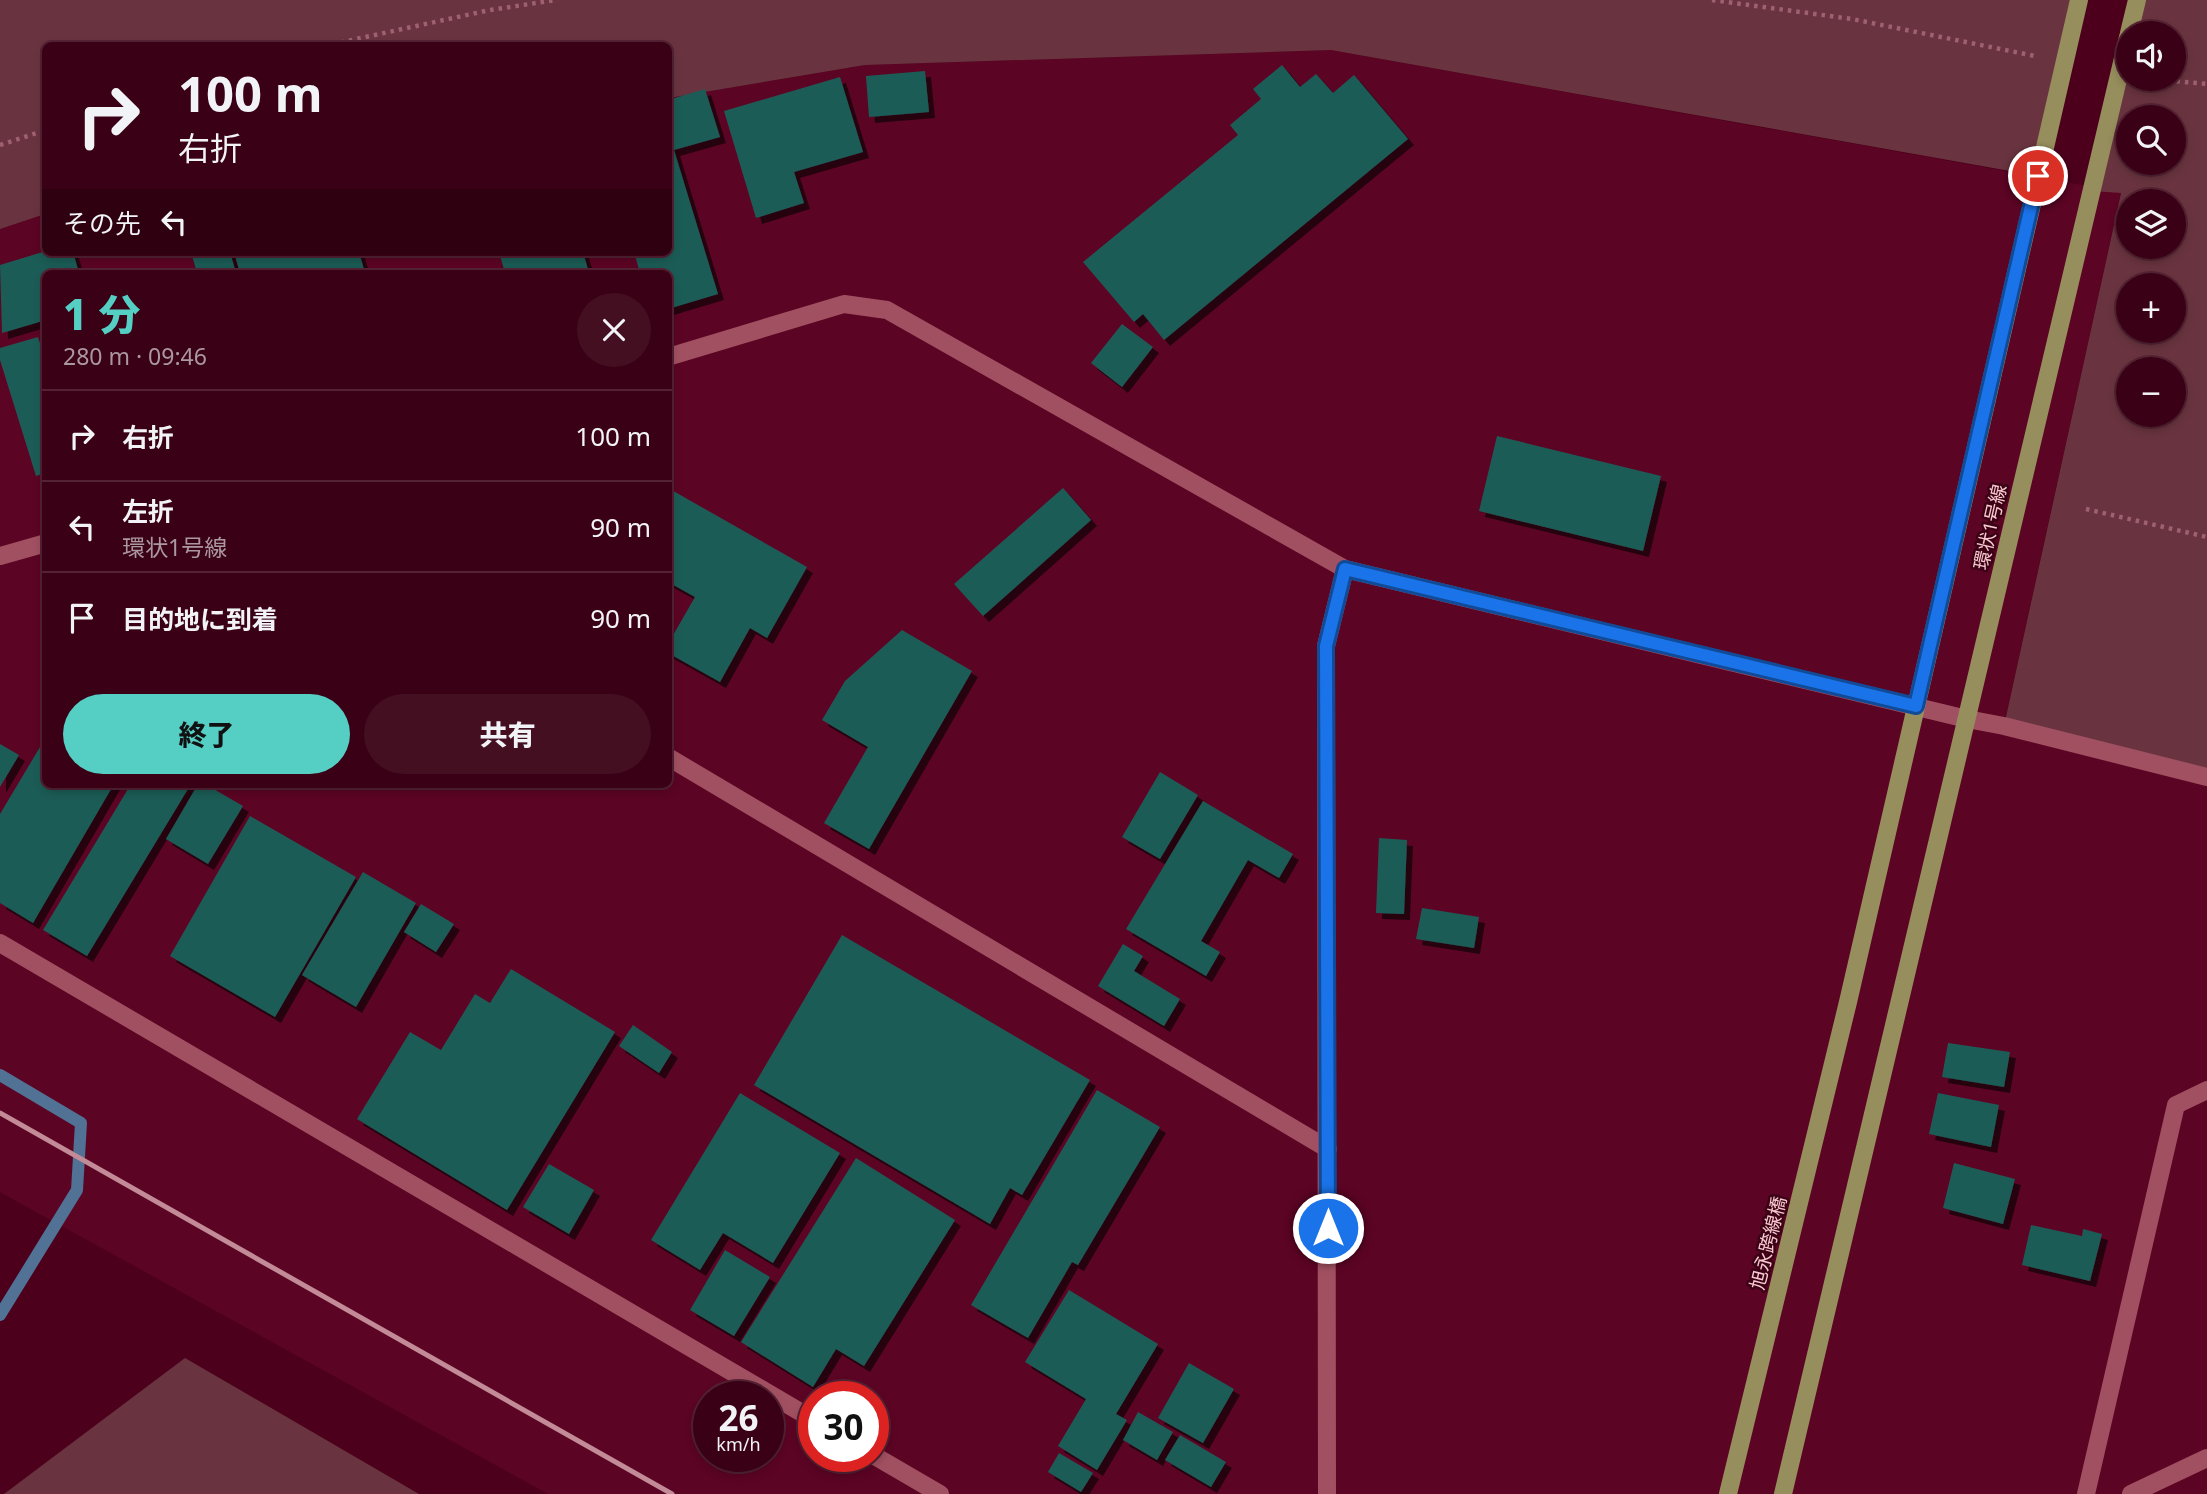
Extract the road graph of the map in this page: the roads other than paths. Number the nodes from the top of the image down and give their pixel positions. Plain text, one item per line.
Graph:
1 (2079, 0) edge
2 (2137, 0) edge
3 (2132, 21) edge
4 (2116, 88) edge
5 (672, 356) edge
6 (42, 544) edge
7 (0, 556) edge
8 (1345, 569) junction
9 (1916, 706) junction
10 (1966, 719) junction
11 (672, 759) edge
12 (2207, 777) edge
13 (0, 943) edge
14 (1848, 1002) joint
15 (2207, 1090) edge
16 (1328, 1149) junction
17 (798, 1411) edge
18 (2207, 1458) edge
19 (889, 1464) edge
20 (940, 1494) edge
21 (1327, 1494) edge
22 (1728, 1494) edge
23 (1783, 1494) edge
24 (2086, 1494) edge
25 (2130, 1494) edge

1 - 9 main road, 環状1号線
2 - 3 main road, 環状1号線
4 - 10 main road, 環状1号線
5 - 8 street
6 - 7 street
8 - 9 street
8 - 16 street
9 - 10 street
9 - 14 main road, 環状1号線
10 - 12 street
10 - 23 main road, 環状1号線
11 - 16 street
13 - 17 street
14 - 22 main road, 旭永跨線橋
15 - 24 street
16 - 21 street
18 - 25 street
19 - 20 street

